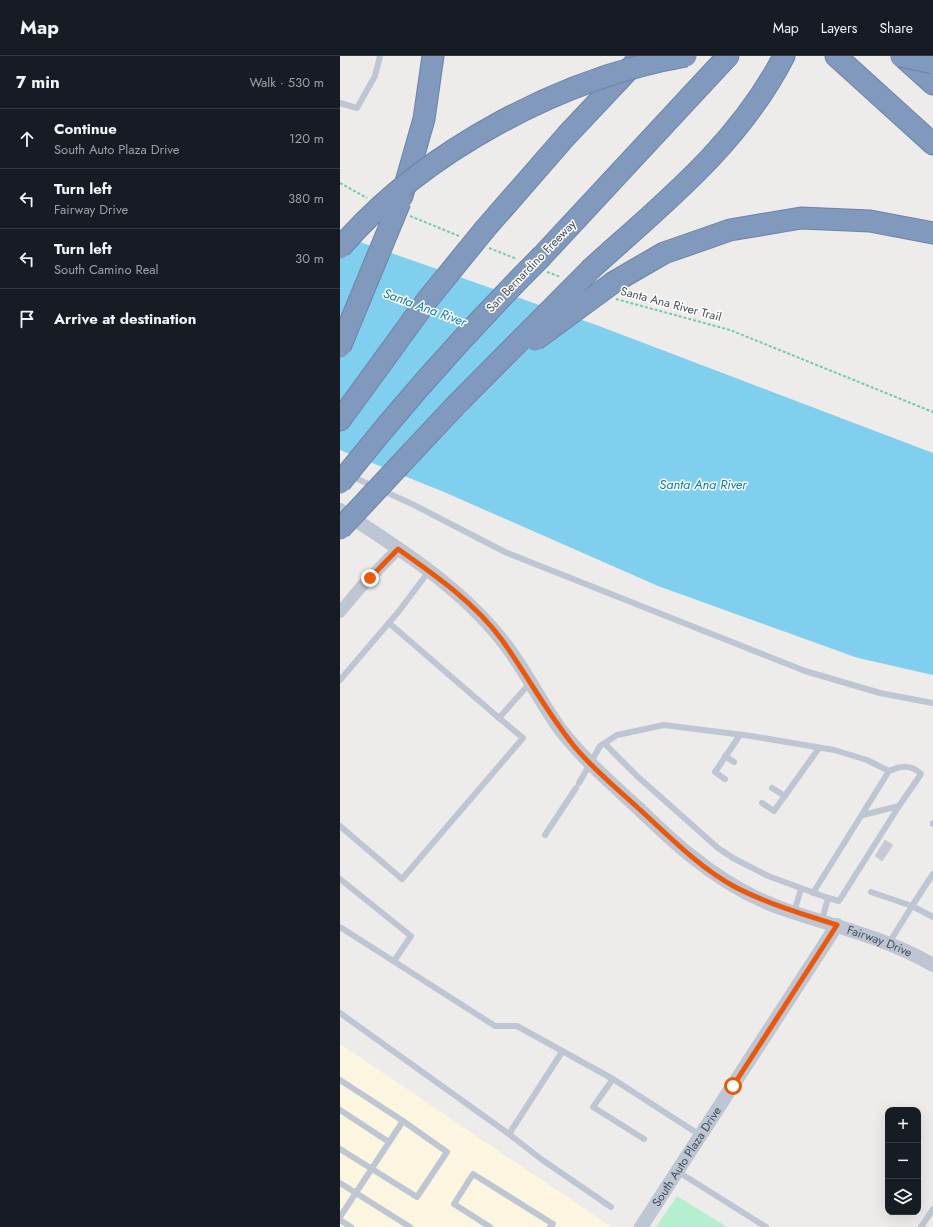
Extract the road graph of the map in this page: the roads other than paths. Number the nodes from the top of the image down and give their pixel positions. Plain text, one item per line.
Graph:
1 (380, 56) edge
2 (433, 56) edge
3 (641, 56) edge
4 (686, 56) edge
5 (728, 56) edge
6 (784, 56) edge
7 (836, 56) edge
8 (902, 56) edge
9 (933, 62) edge
10 (933, 84) edge
11 (340, 103) edge
12 (933, 144) edge
13 (933, 233) edge
14 (340, 248) edge
15 (340, 347) edge
16 (456, 405) junction
17 (340, 420) edge
18 (340, 471) edge
19 (340, 483) edge
20 (340, 510) edge
21 (340, 529) edge
22 (398, 549) junction
23 (429, 571) junction
24 (340, 612) edge
25 (389, 623) junction
26 (340, 680) edge
27 (530, 683) junction
28 (933, 703) edge
29 (499, 718) junction
30 (740, 735) junction
31 (605, 744) junction
32 (818, 748) junction
33 (725, 756) junction
34 (734, 762) dead end
35 (591, 764) junction
36 (889, 771) junction
37 (725, 779) dead end
38 (772, 788) dead end
39 (785, 796) junction
40 (762, 803) dead end
41 (899, 806) junction
42 (863, 815) junction
43 (340, 826) edge
44 (545, 835) dead end
45 (933, 874) edge
46 (340, 879) edge
47 (801, 889) junction
48 (871, 892) dead end
49 (813, 894) junction
50 (828, 898) junction
51 (912, 906) junction
52 (794, 912) junction
53 (933, 917) edge
54 (822, 920) junction
55 (837, 925) junction
56 (340, 927) edge
57 (889, 942) junction
58 (394, 962) junction
59 (933, 965) edge
60 (340, 1012) edge
61 (562, 1052) junction
62 (614, 1079) junction
63 (340, 1080) edge
64 (340, 1110) edge
65 (403, 1121) junction
66 (509, 1134) junction
67 (700, 1135) junction
68 (644, 1139) dead end
69 (390, 1142) junction
70 (340, 1149) edge
71 (372, 1168) junction
72 (677, 1171) junction
73 (340, 1183) edge
74 (356, 1193) junction
75 (611, 1207) dead end
76 (933, 1209) edge
77 (340, 1219) edge
78 (351, 1227) edge
79 (410, 1227) edge
80 (490, 1227) edge
81 (550, 1227) edge
82 (641, 1227) edge
83 (766, 1227) edge
84 (921, 1227) edge

1 - 11 lane
2 - 15 highway, bridge
3 - 17 highway, bridge
4 - 14 highway, bridge
5 - 19 highway, San Bernardino Freeway, bridge
6 - 16 highway, bridge
7 - 12 highway
8 - 9 highway, bridge
8 - 10 highway
13 - 16 highway, bridge
16 - 21 highway, bridge
18 - 28 lane
20 - 22 street, Fairway Drive
22 - 23 street, Fairway Drive
22 - 24 street
23 - 25 lane
23 - 27 street, Fairway Drive
25 - 26 lane
25 - 29 lane
27 - 29 lane
27 - 35 street, Fairway Drive
29 - 43 lane
30 - 31 lane
30 - 32 lane
30 - 33 lane
31 - 35 lane
31 - 47 lane
32 - 36 lane
32 - 39 lane
33 - 34 lane
33 - 37 lane
35 - 44 lane
35 - 52 street, Fairway Drive
36 - 41 lane
36 - 42 lane
38 - 39 lane
39 - 40 lane
41 - 42 lane
41 - 50 lane
42 - 49 lane
45 - 51 lane
46 - 58 lane
47 - 49 lane
47 - 52 lane
48 - 51 lane
49 - 50 lane
50 - 54 lane
51 - 53 lane
51 - 57 lane
52 - 54 street, Fairway Drive
54 - 55 street, Fairway Drive
55 - 57 street, Fairway Drive
55 - 67 street, South Auto Plaza Drive
56 - 58 lane
57 - 59 street, Fairway Drive
58 - 61 lane
60 - 66 lane
61 - 62 lane
61 - 66 lane
62 - 67 lane
62 - 68 lane
63 - 65 lane
64 - 69 lane
65 - 69 lane
65 - 71 lane
66 - 75 lane
67 - 72 street, South Auto Plaza Drive
69 - 71 lane
70 - 71 lane
71 - 74 lane
72 - 82 street, South Auto Plaza Drive
72 - 83 lane
73 - 74 lane
74 - 77 lane
74 - 79 lane
76 - 84 lane
77 - 78 lane
80 - 81 lane

